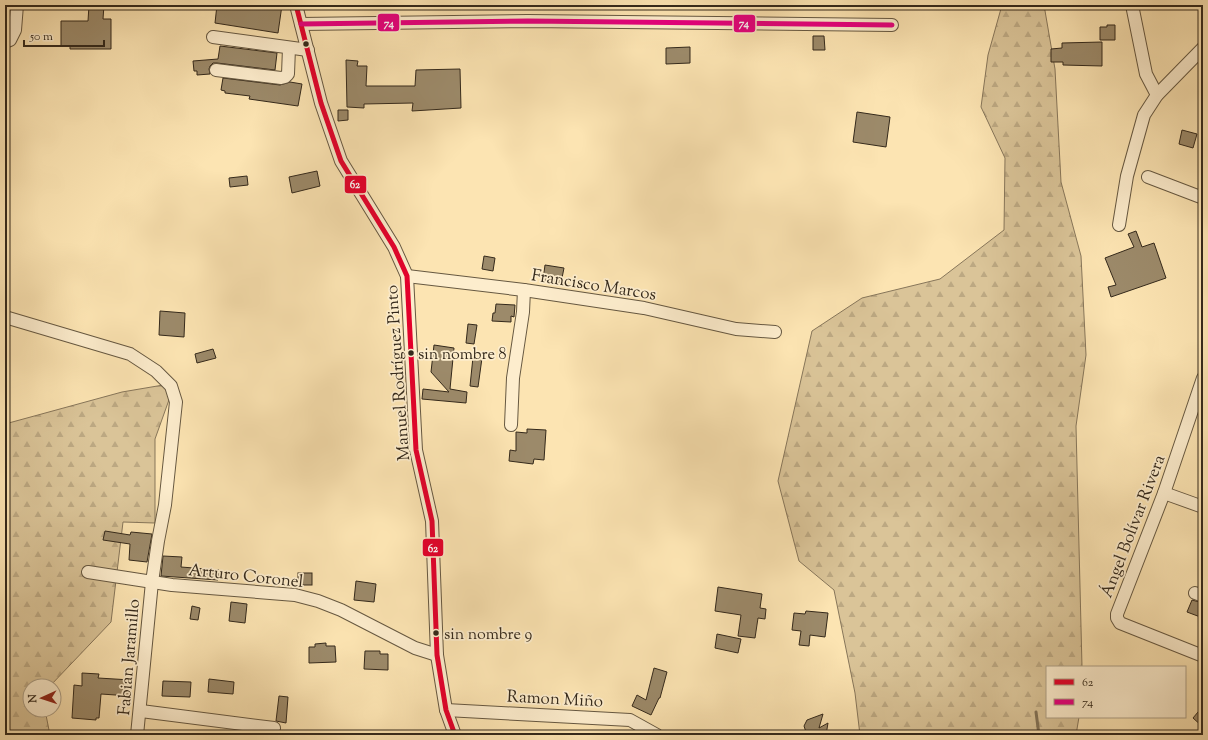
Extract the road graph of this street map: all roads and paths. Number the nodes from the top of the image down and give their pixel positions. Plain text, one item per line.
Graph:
1 (17, 5) edge
2 (296, 5) edge
3 (1132, 5) edge
4 (301, 24) junction
5 (892, 25) dead end
6 (213, 37) dead end
7 (7, 44) edge
8 (289, 48) junction
9 (1203, 48) edge
10 (308, 50) junction
11 (216, 70) dead end
12 (1157, 95) junction
13 (1148, 177) dead end
14 (1203, 198) edge
15 (1119, 225) dead end
16 (407, 276) junction
17 (524, 290) junction
18 (5, 317) edge
19 (775, 332) dead end
20 (1203, 378) edge
21 (511, 425) dead end
22 (1164, 493) junction
23 (1203, 507) edge
24 (88, 572) dead end
25 (152, 582) junction
26 (437, 655) junction
27 (1203, 656) edge
28 (446, 710) junction
29 (140, 711) junction
30 (274, 728) dead end
31 (137, 735) edge
32 (455, 735) edge
33 (657, 735) edge

1 - 7 street
2 - 4 street, Manuel Rodríguez Pinto
3 - 12 street
4 - 5 street
4 - 10 street, Manuel Rodríguez Pinto
6 - 8 street
8 - 10 street
8 - 11 street
9 - 12 street
10 - 16 street, Manuel Rodríguez Pinto
12 - 15 street
13 - 14 street
16 - 17 street, Francisco Marcos
16 - 26 street, Manuel Rodríguez Pinto
17 - 19 street, Francisco Marcos
17 - 21 street
18 - 25 street, Fabian Jaramillo
20 - 22 street, Ángel Bolívar Rivera
22 - 23 street
22 - 27 street, Ángel Bolívar Rivera
24 - 25 street, Arturo Coronel
25 - 26 street, Arturo Coronel
25 - 29 street, Fabian Jaramillo
26 - 28 street, Manuel Rodríguez Pinto
28 - 32 street, Manuel Rodríguez Pinto
28 - 33 street, Ramon Miño
29 - 30 street
29 - 31 street, Fabian Jaramillo

